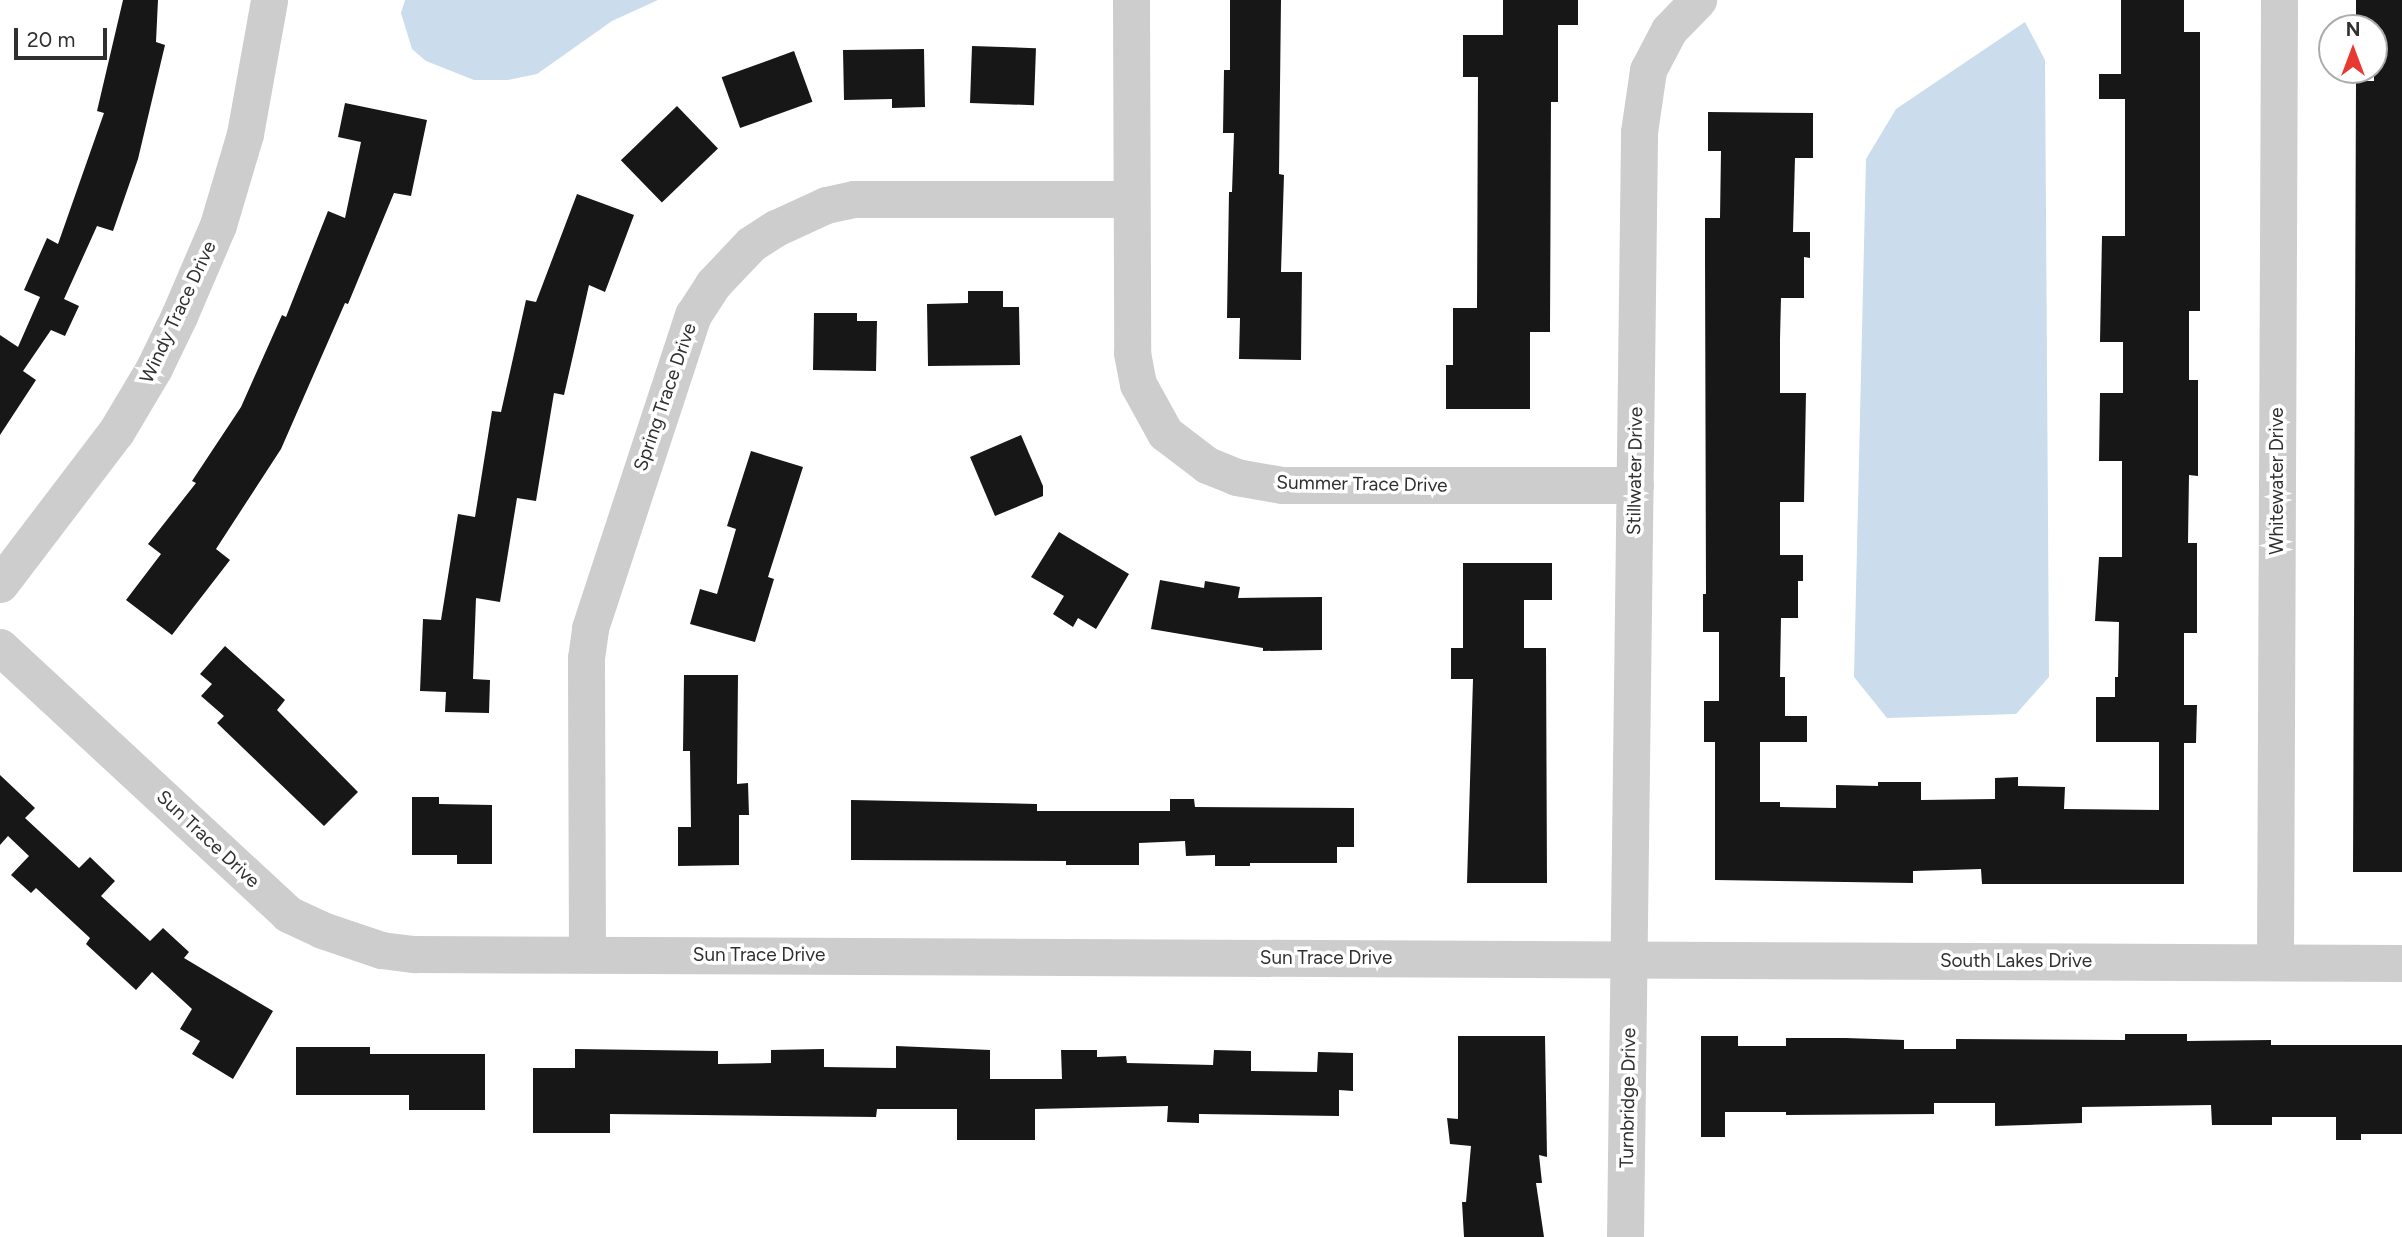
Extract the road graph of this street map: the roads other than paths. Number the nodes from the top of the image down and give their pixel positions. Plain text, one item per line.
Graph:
1 (269, 0) edge
2 (1131, 0) edge
3 (1698, 0) edge
4 (2279, 0) edge
5 (1131, 199) junction
6 (1635, 485) junction
7 (0, 584) edge
8 (0, 648) edge
9 (587, 954) junction
10 (1630, 959) junction
11 (2275, 962) junction
12 (2402, 963) edge
13 (1625, 1237) edge

1 - 7 street, Windy Trace Drive
2 - 5 street, Summer Trace Drive
3 - 6 street, Stillwater Drive
4 - 11 street, Whitewater Drive
5 - 6 street, Summer Trace Drive
5 - 9 street, Spring Trace Drive
6 - 10 street, Stillwater Drive
8 - 9 street, Sun Trace Drive
9 - 10 street, Sun Trace Drive
10 - 11 street, South Lakes Drive
10 - 13 street, Turnbridge Drive
11 - 12 street, South Lakes Drive

